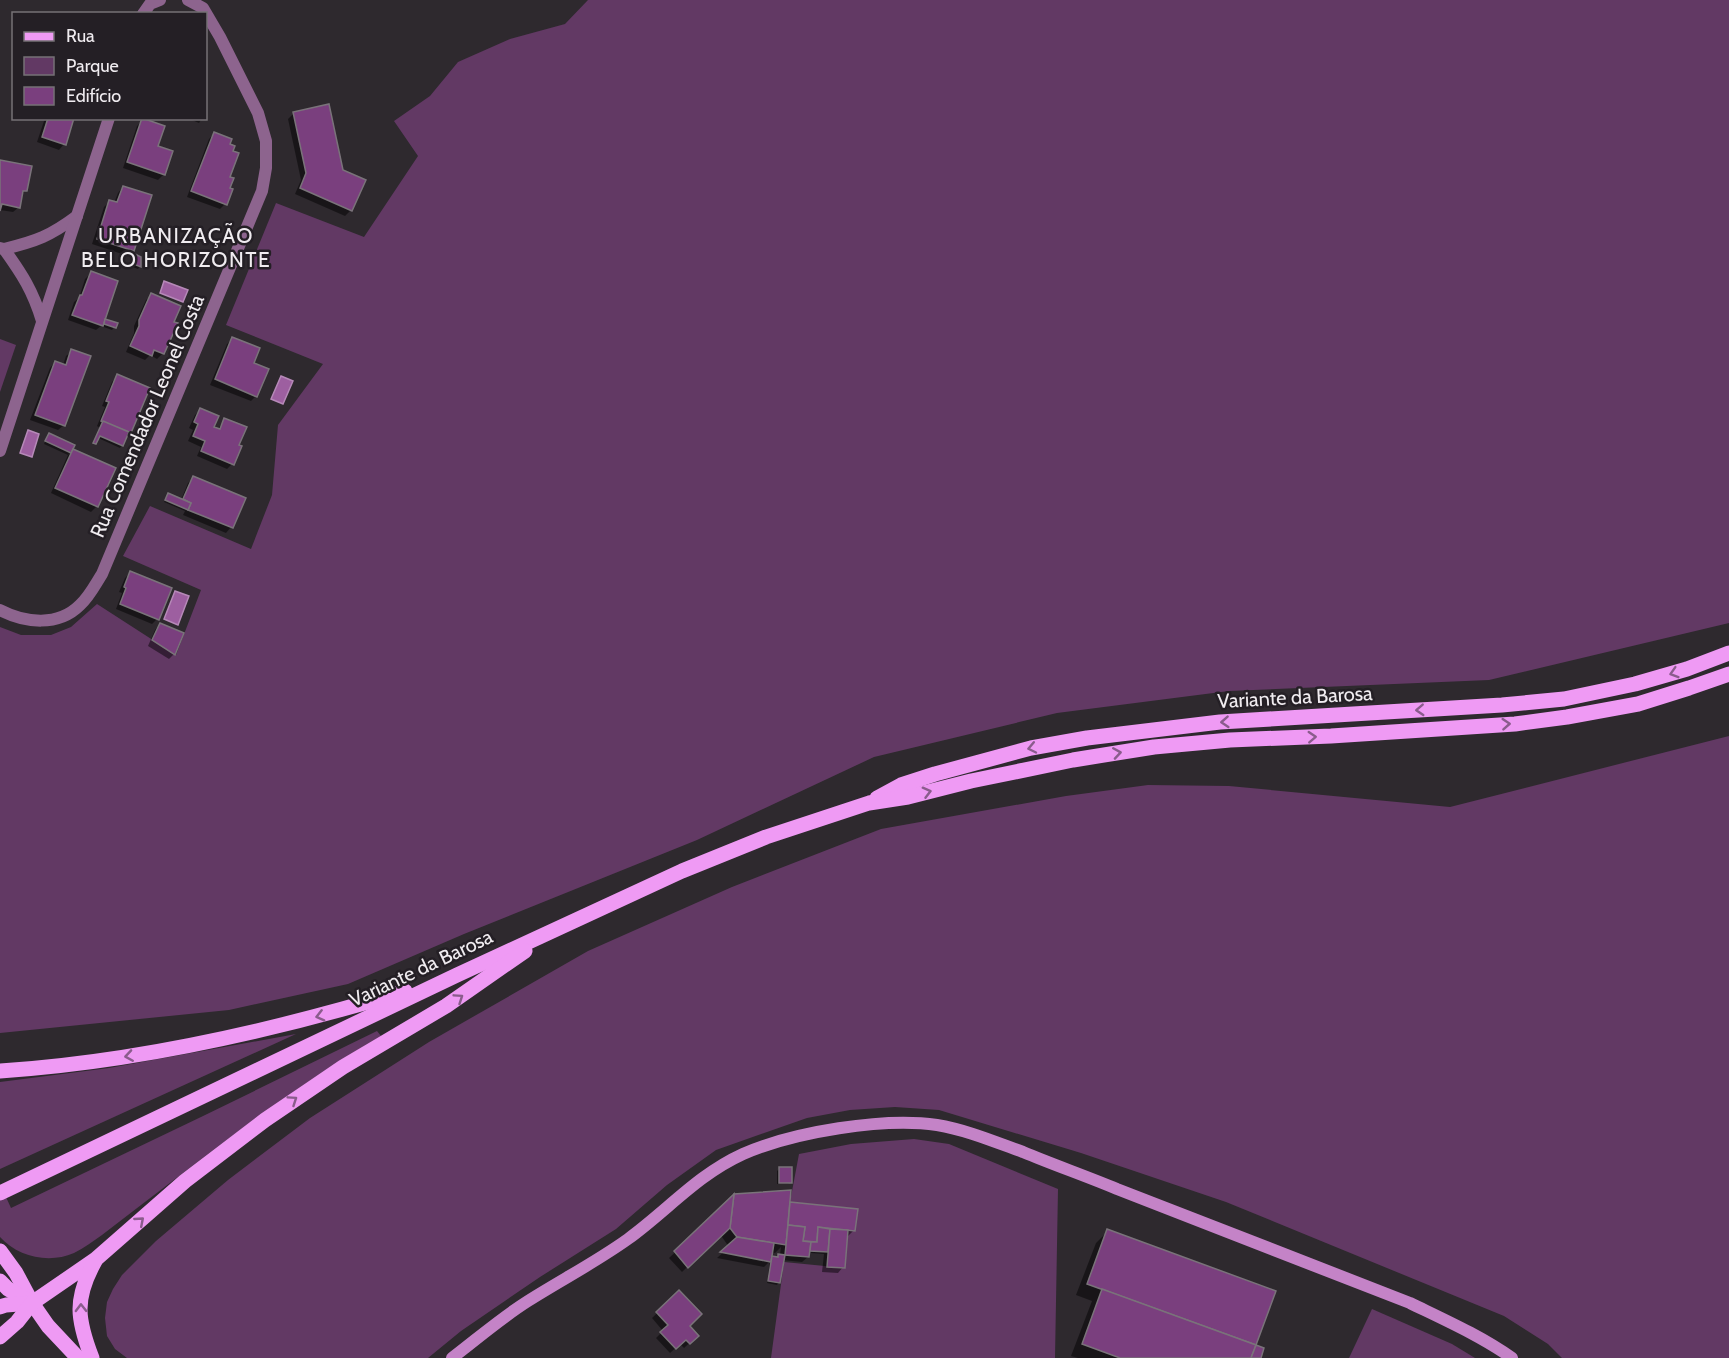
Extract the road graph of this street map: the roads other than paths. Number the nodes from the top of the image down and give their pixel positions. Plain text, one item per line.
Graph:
1 (160, 0) edge
2 (188, 0) edge
3 (144, 12) edge
4 (205, 12) edge
5 (207, 15) edge
6 (108, 120) edge
7 (77, 216) junction
8 (2, 248) edge
9 (42, 321) junction
10 (0, 451) edge
11 (0, 610) edge
12 (1729, 653) edge
13 (1729, 674) edge
14 (869, 803) junction
15 (554, 929) junction
16 (457, 975) junction
17 (0, 1071) edge
18 (5, 1190) edge
19 (0, 1251) edge
20 (96, 1259) junction
21 (0, 1281) edge
22 (32, 1303) junction
23 (0, 1307) edge
24 (0, 1337) edge
25 (78, 1358) edge
26 (92, 1358) edge
27 (452, 1358) edge
28 (1512, 1358) edge

1 - 3 street
2 - 4 street, Rua Comendador Leonel Costa
5 - 11 street, Rua Comendador Leonel Costa
6 - 7 street
7 - 8 street
7 - 9 street
8 - 9 street
9 - 10 street
12 -> 14 main road, Variante da Barosa
14 -> 13 main road, Variante da Barosa
14 - 15 main road, Variante da Barosa
15 - 16 main road, Variante da Barosa
20 -> 15 main road
16 -> 17 main road
16 - 18 main road, Variante da Barosa
19 - 22 main road
20 - 22 main road
26 -> 20 main road
21 - 22 main road
22 - 23 main road
22 - 24 main road
22 - 25 main road
27 - 28 main road

